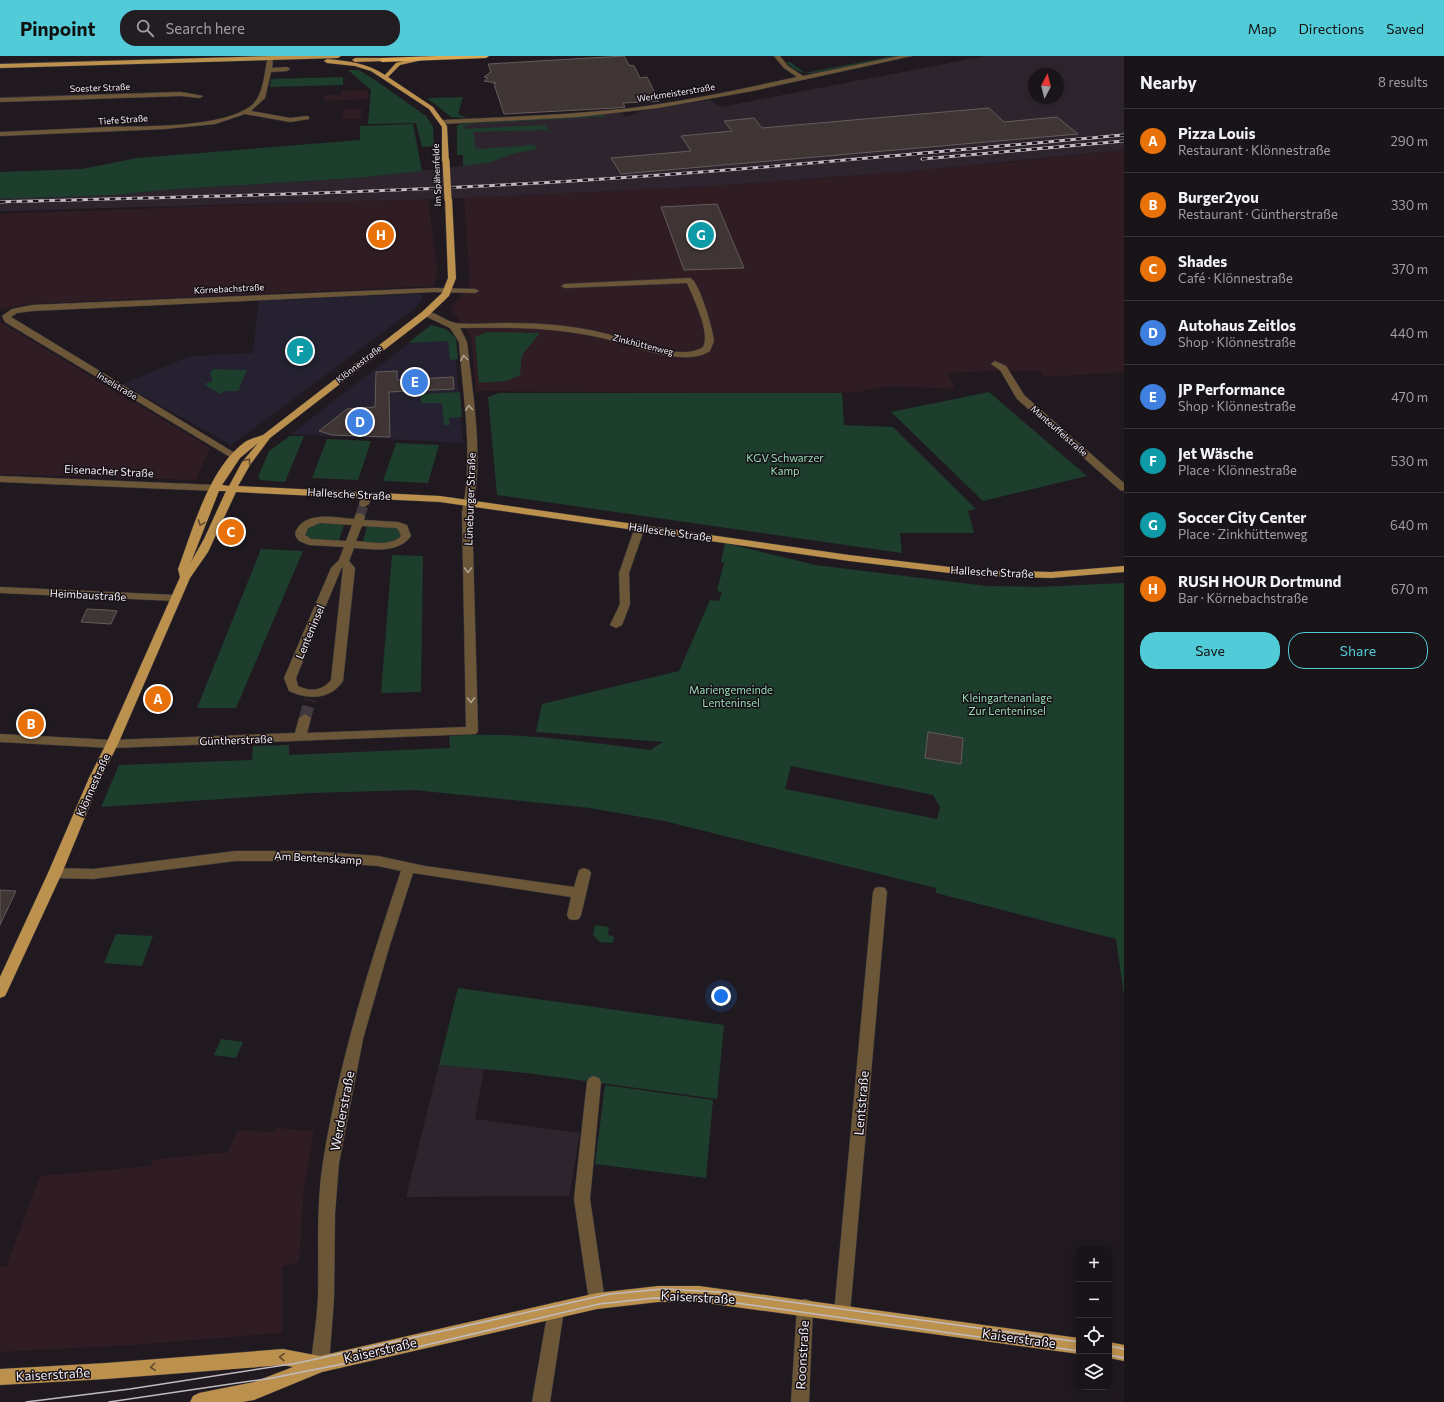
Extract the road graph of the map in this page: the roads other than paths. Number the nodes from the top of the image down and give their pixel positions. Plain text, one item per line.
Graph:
1 (338, 56) edge
2 (486, 56) edge
3 (777, 56) edge
4 (909, 56) edge
5 (377, 58) edge
6 (420, 59) junction
7 (234, 60) junction
8 (270, 61) junction
9 (327, 61) junction
10 (0, 67) edge
11 (287, 69) dead end
12 (268, 70) junction
13 (373, 70) junction
14 (388, 75) junction
15 (802, 78) junction
16 (394, 84) junction
17 (200, 96) dead end
18 (0, 100) edge
19 (245, 112) junction
20 (307, 118) dead end
21 (443, 122) junction
22 (0, 134) edge
23 (565, 286) dead end
24 (450, 290) junction
25 (475, 291) dead end
26 (10, 313) joint
27 (425, 314) junction
28 (453, 326) junction
29 (1000, 363) dead end
30 (266, 437) junction
31 (235, 457) junction
32 (0, 479) edge
33 (216, 488) junction
34 (232, 488) junction
35 (1124, 488) edge
36 (469, 503) junction
37 (358, 520) junction
38 (640, 527) junction
39 (350, 544) junction
40 (344, 561) junction
41 (1124, 569) edge
42 (185, 577) junction
43 (0, 590) edge
44 (176, 598) junction
45 (616, 625) dead end
46 (305, 718) tunnel mouth
47 (472, 731) joint
48 (300, 737) junction
49 (0, 738) edge
50 (112, 744) junction
51 (409, 867) junction
52 (55, 873) junction
53 (584, 873) dead end
54 (880, 892) dead end
55 (579, 893) junction
56 (574, 915) dead end
57 (0, 992) edge
58 (594, 1082) dead end
59 (597, 1301) junction
60 (805, 1307) junction
61 (556, 1310) junction
62 (842, 1313) junction
63 (1076, 1346) edge
64 (1112, 1351) edge
65 (1124, 1353) edge
66 (320, 1364) junction
67 (5, 1378) edge
68 (255, 1397) edge
69 (199, 1402) edge
70 (541, 1402) edge
71 (800, 1402) edge

1 - 7 main road
2 - 6 highway
3 - 15 street
4 - 15 street, Werkmeisterstraße
5 - 6 highway
5 - 9 main road
5 - 13 main road
5 - 14 main road
6 - 14 main road
7 - 8 main road
7 - 10 main road
8 - 9 main road
8 - 12 street, Tiefe Straße
9 - 13 main road
11 - 12 street
12 - 19 street, Tiefe Straße
13 - 16 main road
14 - 16 main road
15 - 21 street, Werkmeisterstraße
16 - 21 main road
17 - 18 street, Soester Straße
19 - 20 street, Tiefe Straße
19 - 22 street, Tiefe Straße
21 - 24 main road, Im Spähenfelde, bridge
23 - 28 street, Zinkhüttenweg
24 - 25 street
24 - 26 street, Körnebachstraße
24 - 27 main road, Klönnestraße
26 - 31 street, Inselstraße
27 - 28 street
27 - 30 main road, Klönnestraße
36 -> 28 street, Lüneburger Straße
29 - 35 street, Manteuffelstraße
30 - 31 main road, Klönnestraße
34 -> 30 main road, Klönnestraße
31 - 33 main road, Klönnestraße
32 - 33 street, Eisenacher Straße
33 - 34 main road, Hallesche Straße
33 -> 42 main road, Klönnestraße
34 - 36 main road, Hallesche Straße
34 - 42 main road, Klönnestraße
36 - 38 main road, Hallesche Straße
36 -> 47 street, Lüneburger Straße
37 - 39 street, Lenteninsel
37 - 39 street
37 - 39 street
38 - 41 main road, Hallesche Straße
38 - 45 street
39 - 40 street, Lenteninsel
40 - 40 street, Lenteninsel
42 - 44 main road, Klönnestraße
43 - 44 street, Heimbaustraße
44 - 50 main road, Klönnestraße
46 - 48 street
47 - 48 street, Güntherstraße
48 - 50 street, Güntherstraße
49 - 50 street, Güntherstraße
50 - 52 main road, Klönnestraße
51 - 52 street, Am Bentenskamp
51 - 55 street, Am Bentenskamp
51 - 66 street, Werderstraße
52 - 57 main road, Klönnestraße
53 - 55 street
54 - 62 street, Lentstraße
55 - 56 street
58 - 59 street
59 - 60 main road, Kaiserstraße
59 - 61 main road, Kaiserstraße
60 - 62 main road, Kaiserstraße
60 - 71 street, Roonstraße
61 - 66 main road, Kaiserstraße
61 - 70 street
62 - 63 main road, Kaiserstraße
64 - 65 main road
66 -> 67 main road, Kaiserstraße
66 - 68 main road, Kaiserstraße
68 - 69 main road, Kaiserstraße

